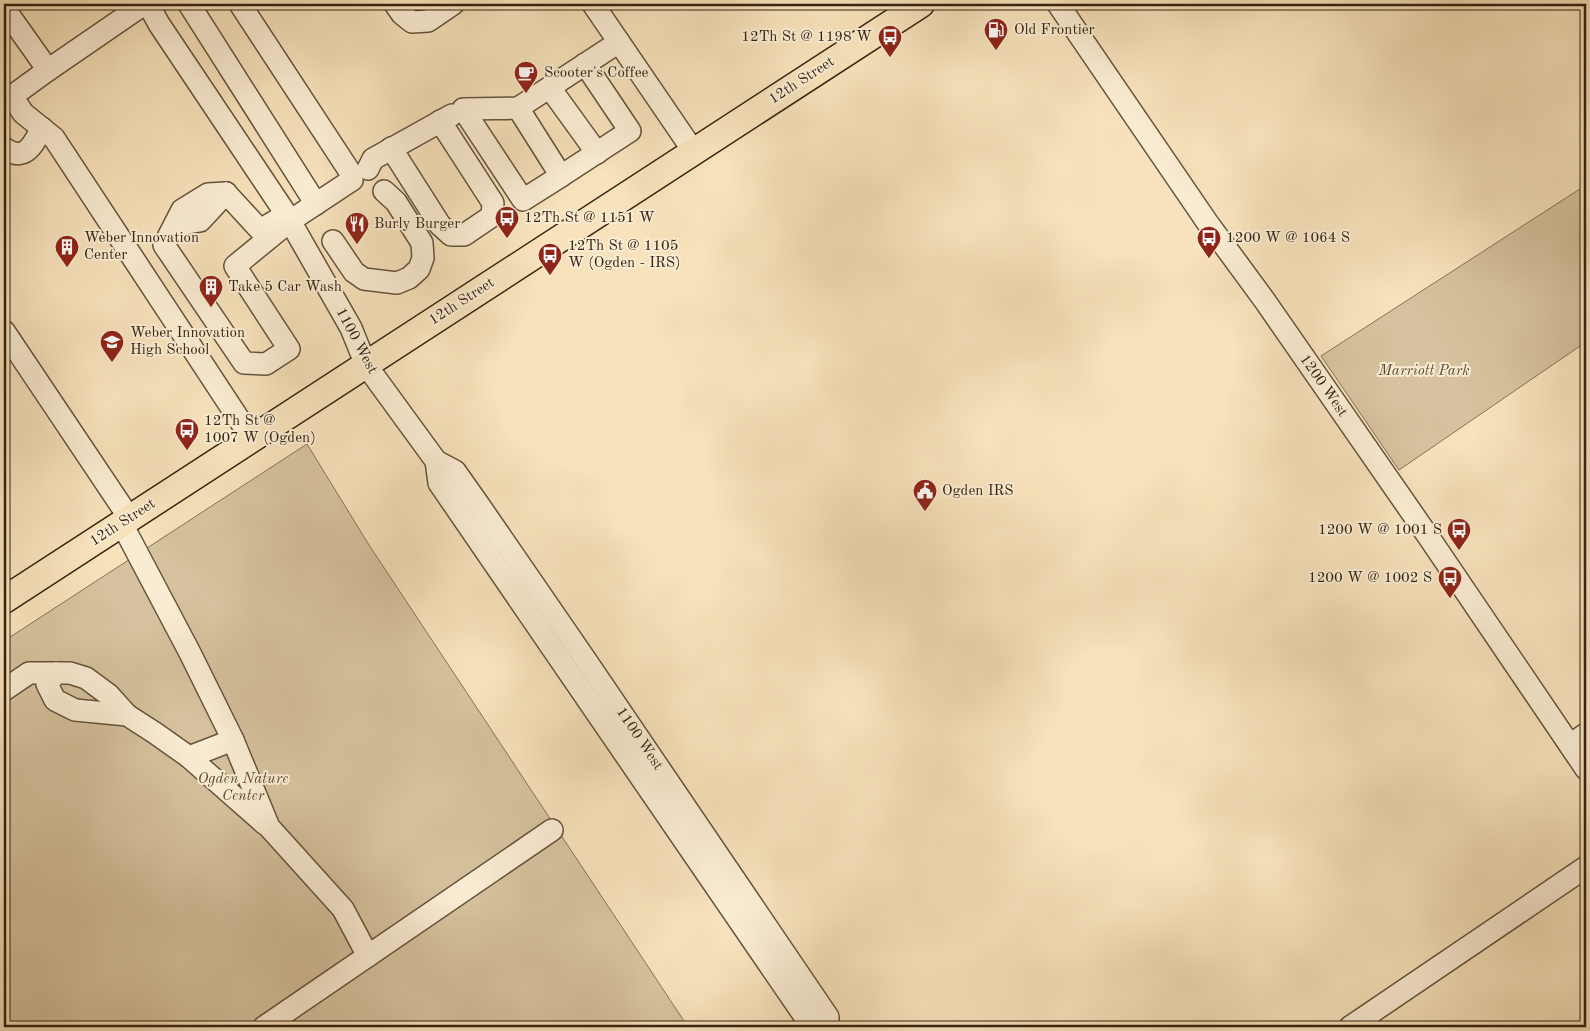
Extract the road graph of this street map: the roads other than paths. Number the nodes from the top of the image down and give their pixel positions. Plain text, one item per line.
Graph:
1 (4, 4) edge
2 (144, 4) edge
3 (148, 4) edge
4 (189, 4) edge
5 (240, 4) edge
6 (395, 4) edge
7 (453, 4) edge
8 (593, 4) edge
9 (920, 4) edge
10 (1058, 4) edge
11 (619, 42) junction
12 (585, 64) junction
13 (48, 70) junction
14 (550, 88) junction
15 (8, 99) edge
16 (518, 108) junction
17 (463, 109) junction
18 (440, 121) junction
19 (42, 128) junction
20 (4, 148) edge
21 (391, 148) junction
22 (694, 152) junction
23 (596, 153) junction
24 (368, 170) dead end
25 (561, 176) junction
26 (384, 191) dead end
27 (316, 204) junction
28 (288, 218) junction
29 (333, 241) dead end
30 (4, 331) edge
31 (366, 365) junction
32 (252, 439) junction
33 (471, 511) junction
34 (126, 521) junction
35 (4, 600) edge
36 (56, 673) junction
37 (4, 690) edge
38 (127, 715) junction
39 (233, 740) junction
40 (1578, 740) edge
41 (189, 757) junction
42 (1586, 769) edge
43 (269, 827) junction
44 (552, 830) dead end
45 (1586, 867) edge
46 (368, 956) junction
47 (264, 1027) edge
48 (812, 1027) edge
49 (828, 1027) edge
50 (1350, 1027) edge

1 - 13 street
2 - 13 street
3 - 28 street, 1100 West
4 - 27 street
5 - 27 street
6 - 7 street
8 - 11 street
9 - 22 main road, 12th Street
10 - 40 street, 1200 West
11 - 12 street
11 - 22 street
12 - 14 street
12 - 23 street
13 - 15 street
14 - 16 street
14 - 23 street
15 - 19 street
16 - 17 street
16 - 25 street
17 - 18 street
17 - 25 street
18 - 21 street
18 - 21 street
19 - 20 street
19 - 32 street
21 - 24 street
22 - 31 main road, 12th Street
23 - 25 street
26 - 29 street
27 - 28 street
28 - 28 street
28 - 31 street, 1100 West
30 - 34 street
31 - 32 main road, 12th Street
31 - 33 street, 1100 West
32 - 34 main road, 12th Street
33 - 48 street, 1100 West
33 - 49 street, 1100 West
34 - 35 main road, 12th Street
34 - 39 street
36 - 37 street
36 - 38 street
36 - 38 street
38 - 41 street
39 - 41 street
39 - 43 street
40 - 42 street, 1200 West
41 - 43 street
43 - 46 street
44 - 46 street
45 - 50 street
46 - 47 street

